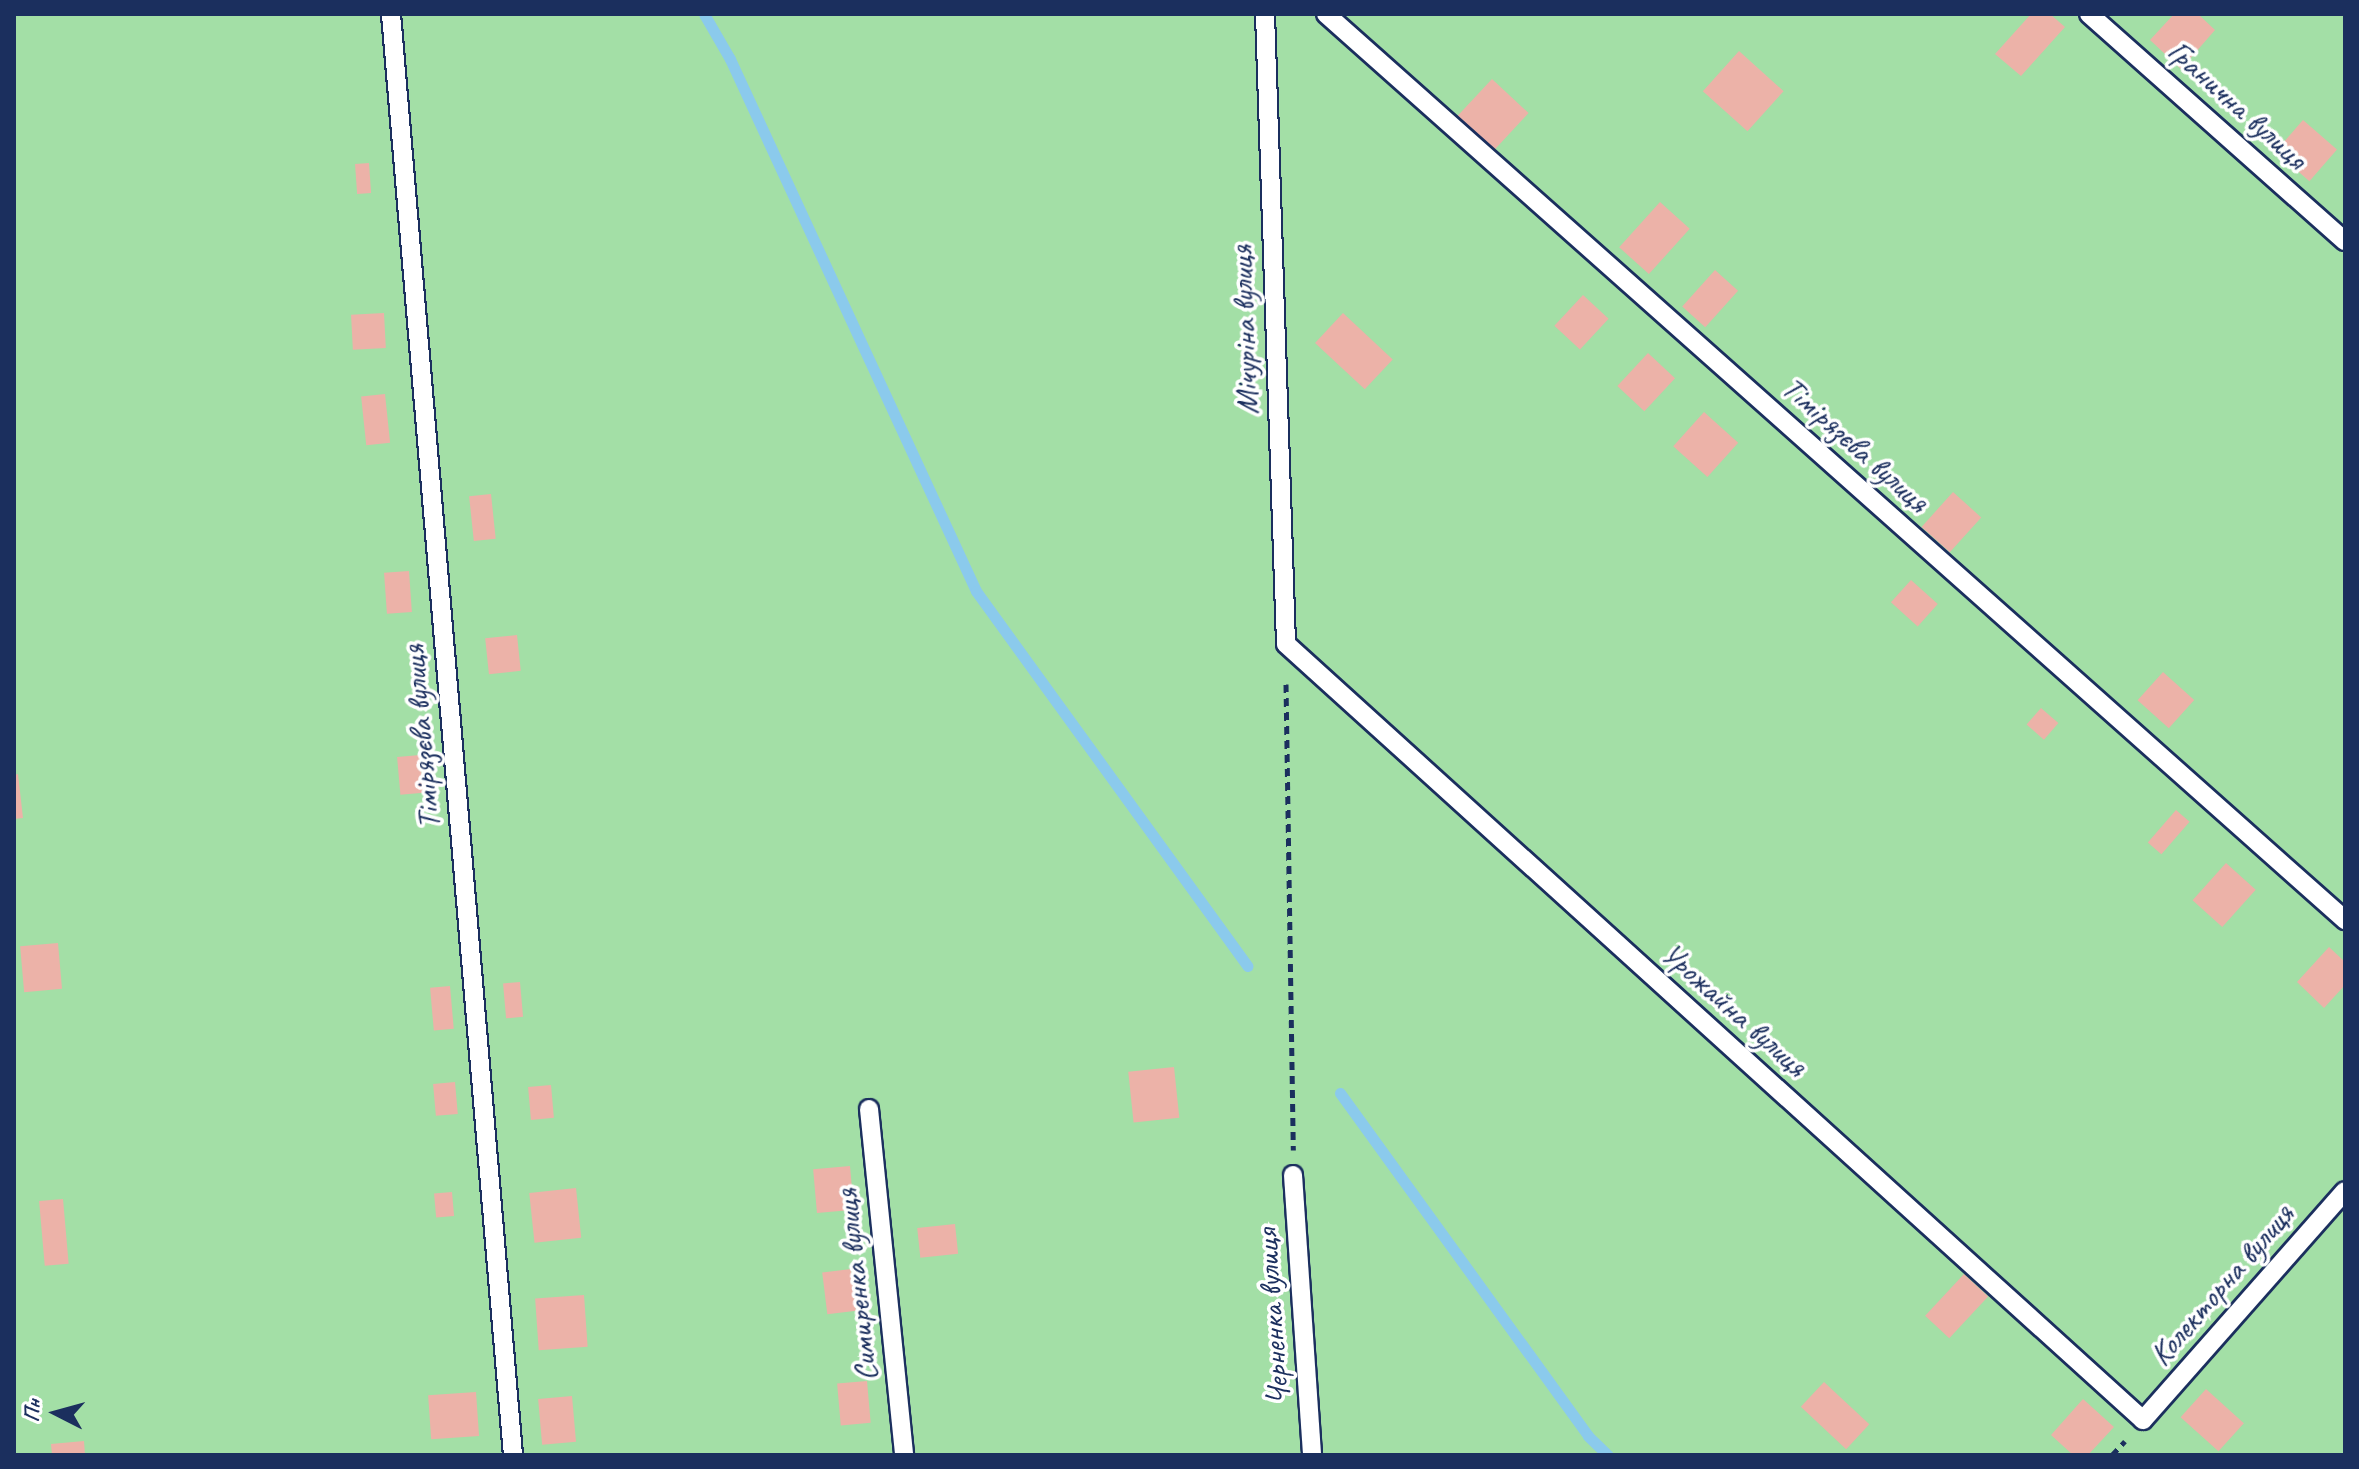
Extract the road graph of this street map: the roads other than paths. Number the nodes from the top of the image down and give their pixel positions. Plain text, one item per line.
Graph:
1 (391, 14) edge
2 (1265, 14) edge
3 (1326, 14) edge
4 (2089, 14) edge
5 (2345, 241) edge
6 (1286, 644) joint
7 (2345, 920) edge
8 (869, 1109) dead end
9 (1293, 1175) road end
10 (2345, 1191) edge
11 (2143, 1420) joint
12 (513, 1455) edge
13 (904, 1455) edge
14 (1312, 1455) edge

1 - 12 lane, Тімірязєва вулиця
2 - 6 lane, Мічуріна вулиця
3 - 7 lane, Тімірязєва вулиця
4 - 5 lane, Гранична вулиця
6 - 11 lane, Урожайна вулиця
8 - 13 lane, Симиренка вулиця
9 - 14 lane, Черненка вулиця
10 - 11 lane, Колекторна вулиця

